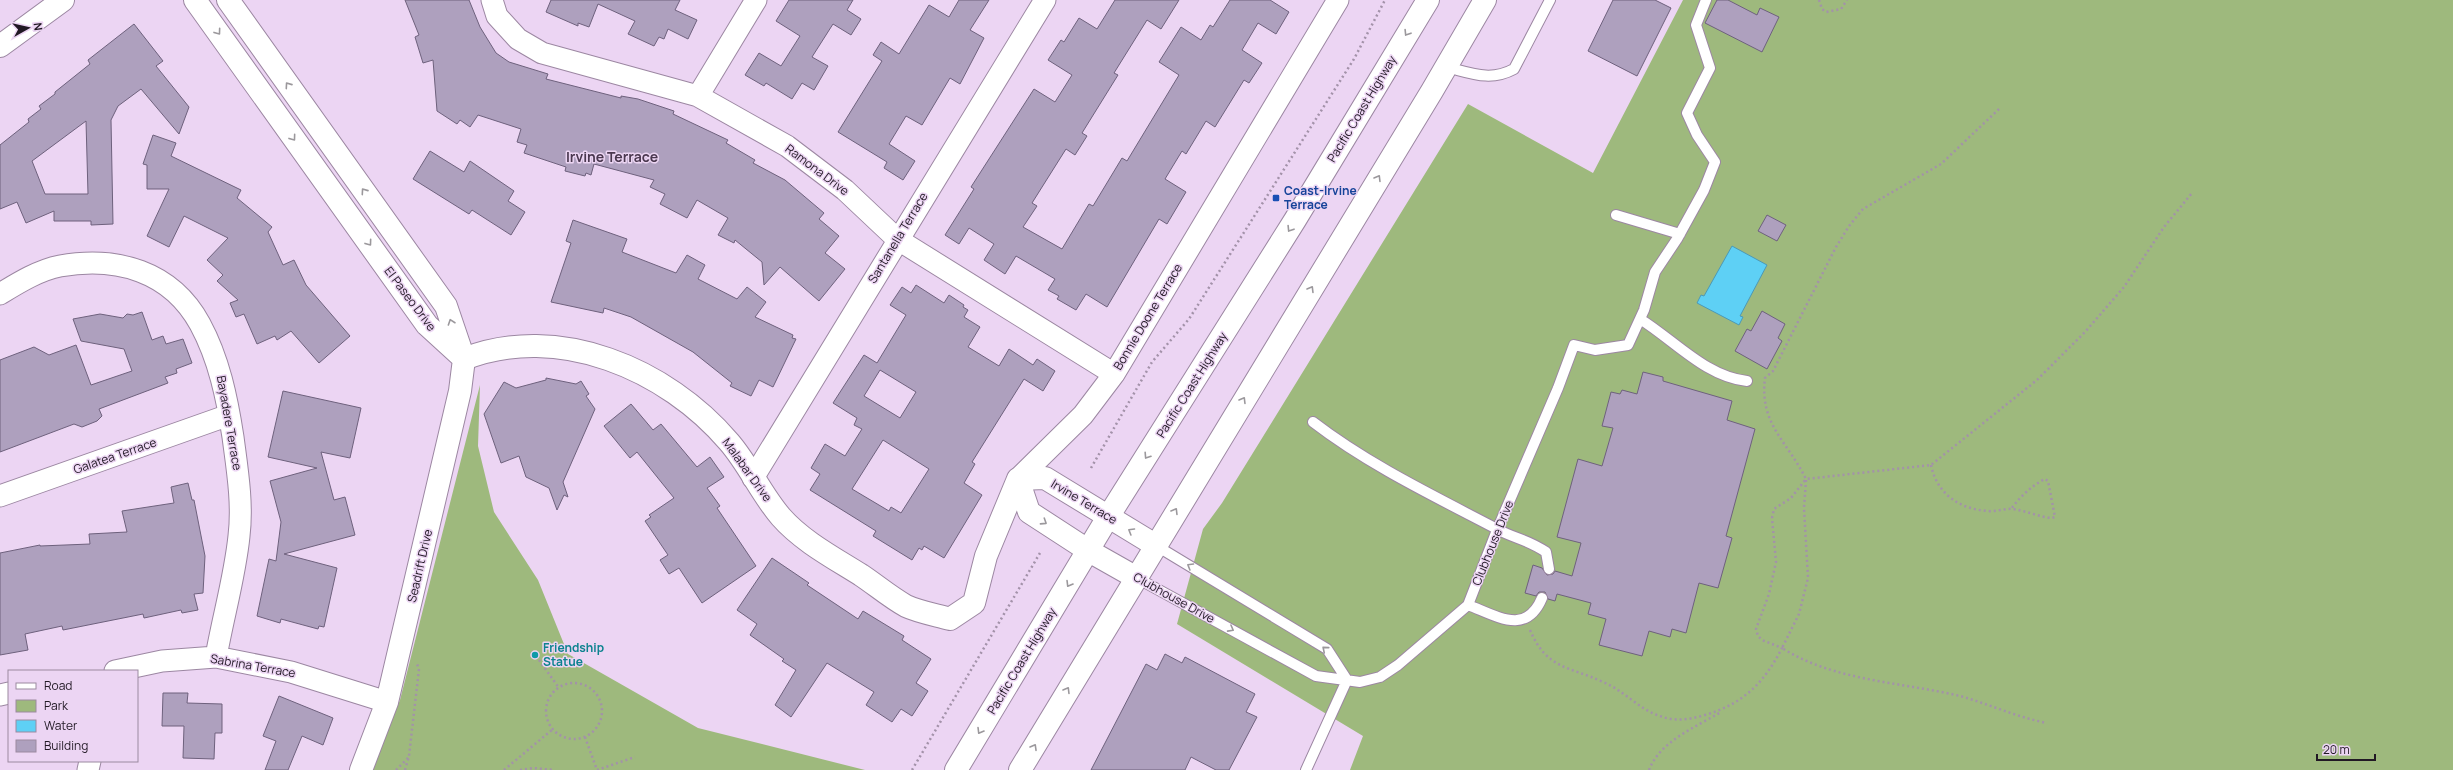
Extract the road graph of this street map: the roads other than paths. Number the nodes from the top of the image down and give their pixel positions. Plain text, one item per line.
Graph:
1 (63, 0) edge
2 (195, 0) edge
3 (228, 0) edge
4 (756, 0) edge
5 (1045, 0) edge
6 (1338, 0) edge
7 (1428, 0) edge
8 (1484, 0) edge
9 (1550, 0) edge
10 (1706, 0) edge
11 (494, 8) edge
12 (0, 46) edge
13 (1446, 66) junction
14 (698, 96) junction
15 (1616, 215) dead end
16 (1680, 234) junction
17 (898, 239) junction
18 (0, 294) edge
19 (1640, 319) junction
20 (464, 359) junction
21 (1114, 374) junction
22 (1747, 381) dead end
23 (230, 415) junction
24 (1313, 422) dead end
25 (753, 478) junction
26 (1018, 479) junction
27 (0, 496) edge
28 (1108, 517) junction
29 (1498, 530) junction
30 (1155, 545) junction
31 (1089, 551) junction
32 (1549, 569) dead end
33 (1135, 577) junction
34 (1542, 598) dead end
35 (1468, 605) junction
36 (950, 619) joint
37 (216, 657) junction
38 (121, 670) edge
39 (1347, 680) junction
40 (387, 702) junction
41 (361, 770) edge
42 (956, 770) edge
43 (1020, 770) edge
44 (1306, 770) edge

1 - 12 main road
2 -> 20 main road, El Paseo Drive
20 -> 3 main road, El Paseo Drive
4 - 14 street
5 - 17 street, Santanella Terrace
6 - 21 street, Bonnie Doone Terrace
7 -> 28 main road, Pacific Coast Highway
8 - 13 main road
9 - 13 lane
10 - 16 lane
11 - 14 street, Ramona Drive
30 -> 13 main road
14 - 17 street, Ramona Drive
15 - 16 lane
16 - 19 lane
17 - 21 street, Ramona Drive
17 - 25 street, Santanella Terrace
18 - 23 street, Bayadere Terrace
19 - 22 lane
19 - 29 lane, Clubhouse Drive
20 - 25 main road, Malabar Drive
20 - 40 main road, Seadrift Drive
21 - 26 street, Bonnie Doone Terrace
23 - 27 street, Galatea Terrace
23 - 37 street, Bayadere Terrace
24 - 29 lane
25 - 36 main road, Malabar Drive
26 - 28 main road, Irvine Terrace
26 -> 31 main road
26 - 36 main road, Bonnie Doone Terrace
30 -> 28 main road, Irvine Terrace
28 - 31 main road, Pacific Coast Highway
29 - 32 lane
29 - 35 lane, Clubhouse Drive
30 - 33 main road
39 -> 30 lane
31 - 33 main road, Clubhouse Drive
31 -> 42 main road, Pacific Coast Highway
33 -> 39 lane, Clubhouse Drive
43 -> 33 main road
34 - 35 lane
35 - 39 lane, Clubhouse Drive
37 - 38 street, Sabrina Terrace
37 - 40 street, Sabrina Terrace
39 - 44 lane
40 - 41 main road, Seadrift Drive

